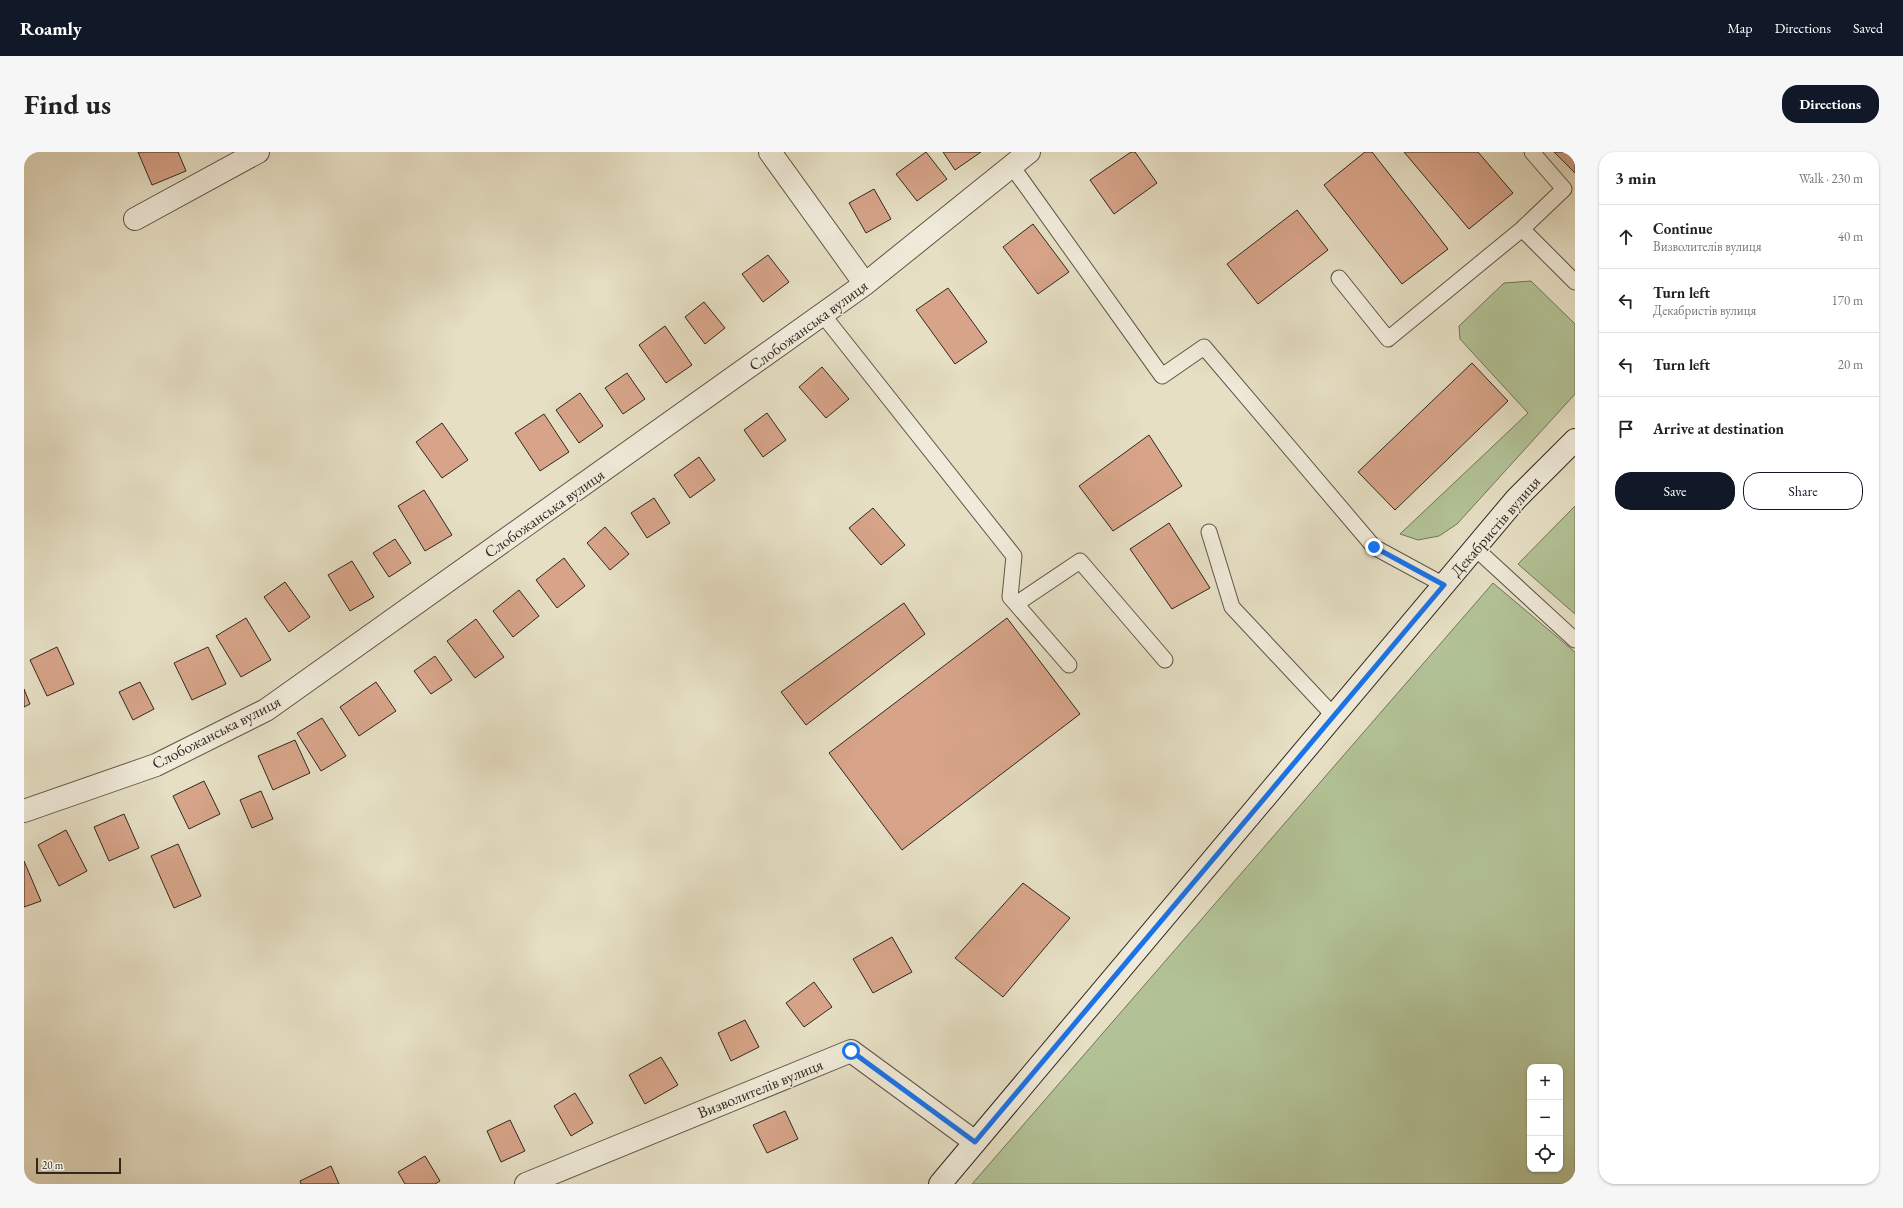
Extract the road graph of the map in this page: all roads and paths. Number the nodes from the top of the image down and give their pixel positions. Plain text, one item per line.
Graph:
1 (258, 152) edge
2 (770, 152) edge
3 (1029, 152) edge
4 (1532, 152) edge
5 (1011, 165) junction
6 (135, 220) dead end
7 (1522, 229) junction
8 (1339, 278) dead end
9 (1575, 282) edge
10 (865, 284) junction
11 (823, 315) junction
12 (1575, 440) edge
13 (1209, 532) dead end
14 (1475, 548) junction
15 (1444, 585) junction
16 (1016, 604) junction
17 (1575, 640) edge
18 (1165, 660) dead end
19 (1069, 665) dead end
20 (1334, 716) junction
21 (24, 812) edge
22 (975, 1142) junction
23 (526, 1184) edge
24 (940, 1184) edge

1 - 6 street
2 - 10 street
3 - 5 street, Слобожанська вулиця
4 - 7 lane
5 - 10 street, Слобожанська вулиця
5 - 15 lane
7 - 8 lane
7 - 9 lane
10 - 11 street, Слобожанська вулиця
11 - 16 lane
11 - 21 street, Слобожанська вулиця
12 - 14 street, Декабристів вулиця
13 - 20 lane
14 - 15 street, Декабристів вулиця
14 - 17 lane
15 - 20 street, Декабристів вулиця
16 - 18 lane
16 - 19 lane
20 - 22 street, Декабристів вулиця
22 - 23 street, Визволителів вулиця
22 - 24 street, Декабристів вулиця

